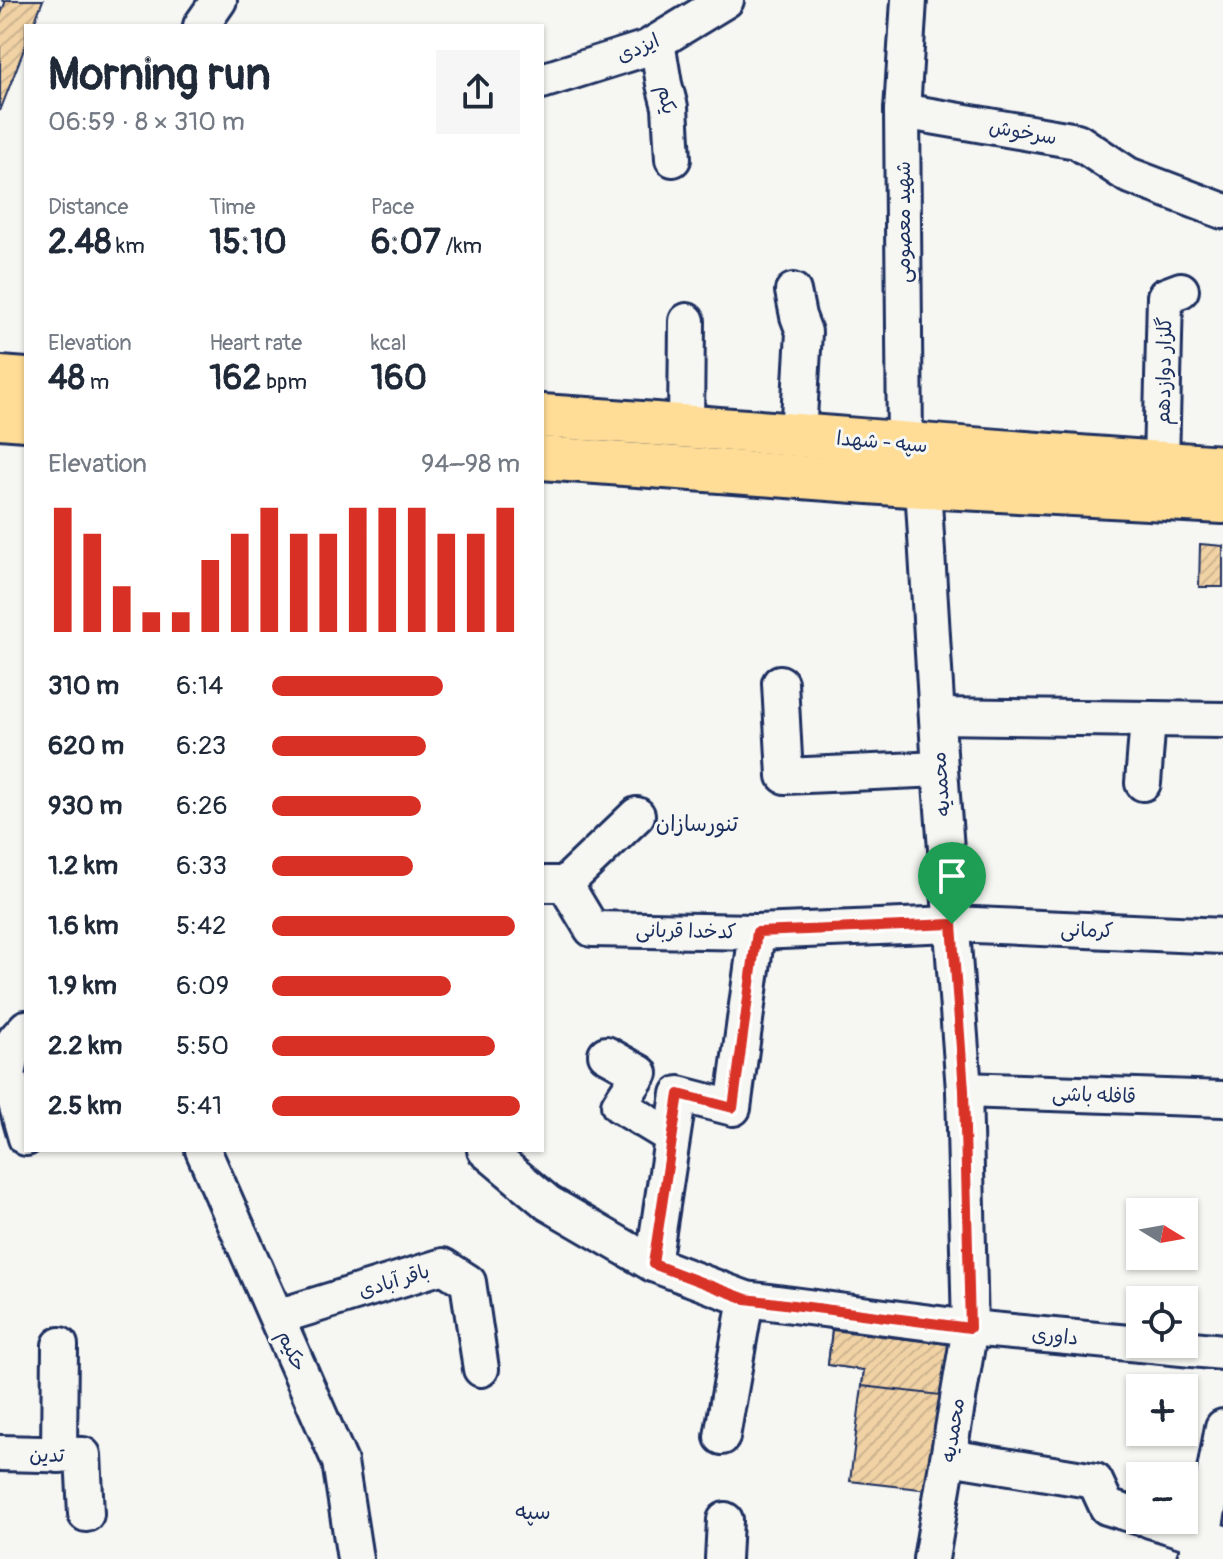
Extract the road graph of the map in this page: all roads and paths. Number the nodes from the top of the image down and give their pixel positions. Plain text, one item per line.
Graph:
1 (4, 0) edge
2 (219, 0) edge
3 (726, 0) edge
4 (909, 0) edge
5 (0, 9) edge
6 (202, 24) edge
7 (657, 42) junction
8 (544, 80) edge
9 (902, 111) junction
10 (673, 159) dead end
11 (1223, 211) edge
12 (1181, 290) dead end
13 (793, 291) dead end
14 (687, 321) dead end
15 (0, 378) edge
16 (24, 380) edge
17 (544, 416) edge
18 (0, 417) edge
19 (24, 419) edge
20 (686, 426) junction
21 (798, 435) junction
22 (905, 444) junction
23 (544, 458) edge
24 (1161, 463) junction
25 (1223, 467) edge
26 (923, 486) junction
27 (1223, 502) edge
28 (780, 683) dead end
29 (937, 716) junction
30 (1148, 719) junction
31 (1223, 720) edge
32 (940, 769) junction
33 (1143, 783) dead end
34 (637, 815) dead end
35 (553, 884) edge
36 (952, 924) junction
37 (757, 932) junction
38 (1223, 936) edge
39 (24, 1030) edge
40 (606, 1054) dead end
41 (964, 1090) junction
42 (1223, 1099) edge
43 (24, 1131) edge
44 (672, 1137) junction
45 (204, 1152) edge
46 (487, 1152) edge
47 (653, 1264) junction
48 (746, 1299) junction
49 (277, 1317) junction
50 (970, 1328) junction
51 (1126, 1343) edge
52 (60, 1345) dead end
53 (1198, 1350) edge
54 (1223, 1352) edge
55 (481, 1369) dead end
56 (1223, 1427) edge
57 (722, 1437) dead end
58 (0, 1453) edge
59 (59, 1455) junction
60 (949, 1457) junction
61 (1126, 1513) edge
62 (86, 1514) dead end
63 (725, 1520) dead end
64 (1181, 1534) edge
65 (1207, 1546) edge
66 (355, 1559) edge
67 (723, 1559) edge
68 (931, 1559) edge

1 - 5 path
2 - 6 street
3 - 7 street, ایزدی
4 - 9 street, شهید معصومی
7 - 8 street, ایزدی
7 - 10 street, یکم
9 - 11 street, سرخوش
9 - 22 street, شهید معصومی
12 - 24 street, گلزار دوازدهم
13 - 21 street
14 - 20 street
15 - 16 main road
17 - 20 main road, سپه - شهدا
18 - 19 main road
20 - 21 main road, سپه - شهدا
21 - 22 main road, سپه - شهدا
22 - 24 main road, سپه - شهدا
23 - 26 main road, سپه - شهدا
24 - 25 main road, سپه - شهدا
26 - 27 main road, سپه - شهدا
26 - 29 street, محمدیه
28 - 32 street
29 - 30 street
29 - 32 street, محمدیه
30 - 31 street
30 - 33 street
32 - 36 street, محمدیه
34 - 35 street
35 - 37 street, کدخدا قربانی
36 - 37 street, کدخدا قربانی
36 - 38 street, کرمانی
36 - 41 street, محمدیه
37 - 44 street
39 - 43 street
40 - 44 street
41 - 42 street, قافله باشی
41 - 50 street, محمدیه
44 - 47 street
45 - 49 street, حکیم
46 - 47 street, داوری
47 - 48 street, داوری
48 - 50 street, داوری
48 - 57 street
49 - 55 street, باقر آبادی
49 - 66 street, حکیم
50 - 51 street, داوری
50 - 60 street, محمدیه
52 - 59 street
53 - 54 street, داوری
56 - 65 street
58 - 59 street, تدین
59 - 62 street, تدین
60 - 61 street
60 - 68 street, محمدیه
63 - 67 street
64 - 65 street

